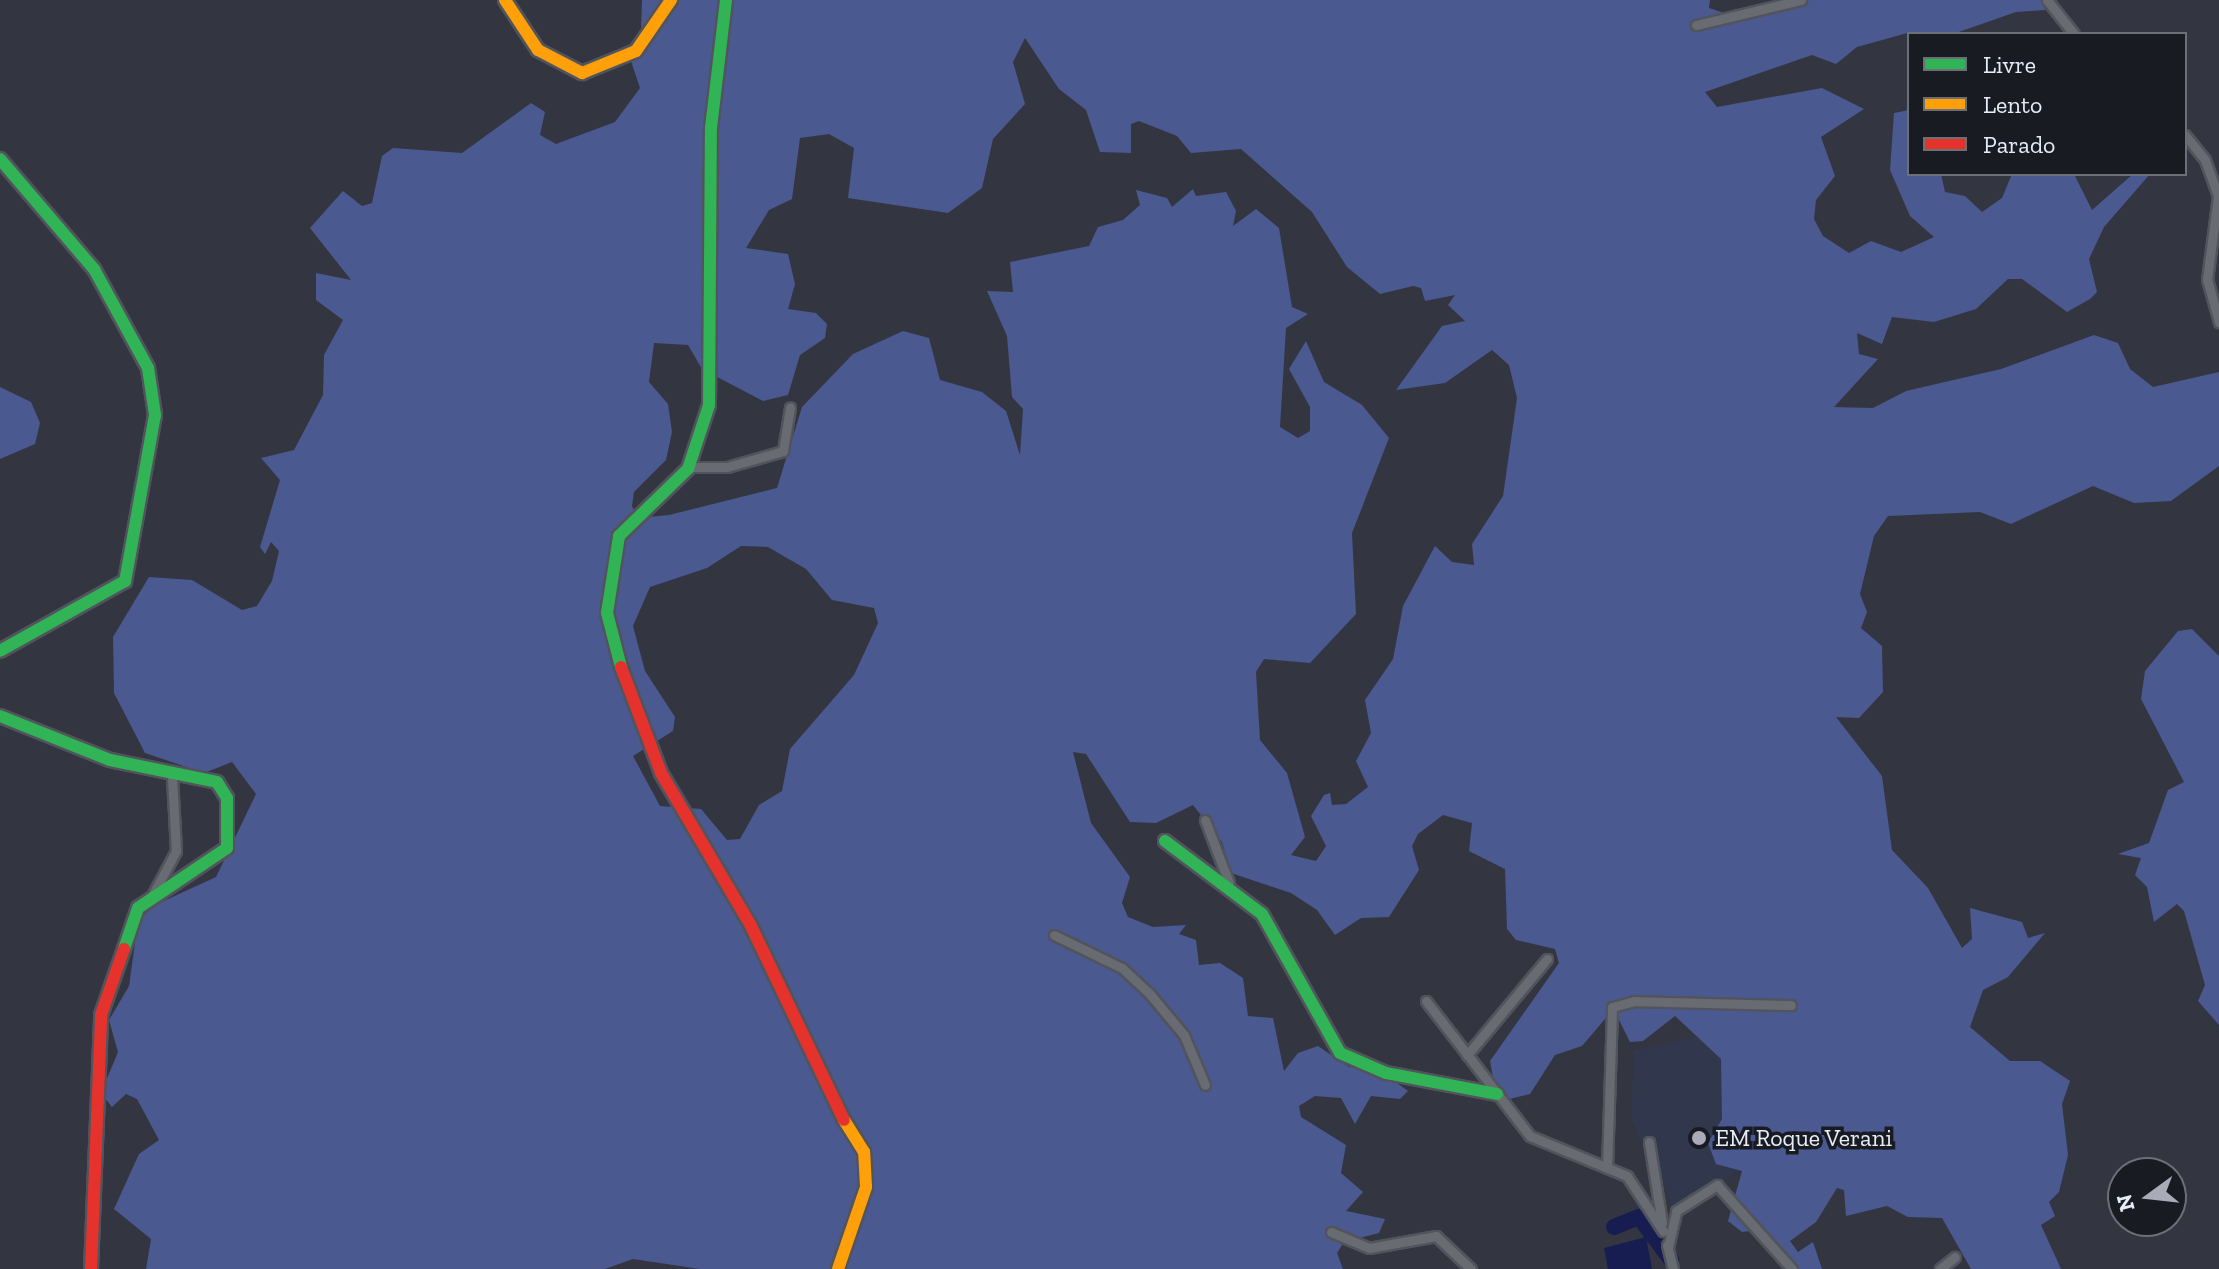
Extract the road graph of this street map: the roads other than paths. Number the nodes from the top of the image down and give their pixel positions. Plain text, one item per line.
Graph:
1 (505, 0) edge
2 (671, 0) edge
3 (726, 0) edge
4 (1801, 0) edge
5 (2047, 0) edge
6 (1696, 25) dead end
7 (2072, 32) edge
8 (2187, 138) edge
9 (0, 159) edge
10 (2219, 322) edge
11 (790, 408) dead end
12 (690, 467) junction
13 (0, 651) edge
14 (0, 716) edge
15 (172, 777) junction
16 (1205, 820) dead end
17 (1165, 841) dead end
18 (1229, 883) junction
19 (153, 894) junction
20 (1054, 935) dead end
21 (1547, 959) dead end
22 (1426, 1001) dead end
23 (1791, 1005) dead end
24 (1467, 1055) junction
25 (1205, 1085) dead end
26 (1497, 1094) junction
27 (1649, 1142) dead end
28 (1607, 1168) junction
29 (1663, 1231) junction
30 (1331, 1232) dead end
31 (1668, 1247) junction
32 (1955, 1257) dead end
33 (91, 1269) edge
34 (838, 1269) edge
35 (1471, 1269) edge
36 (1673, 1269) edge
37 (1792, 1269) edge
38 (1940, 1269) edge

1 - 2 street
3 - 12 street
4 - 6 street
5 - 7 street
8 - 10 street
9 - 13 street
11 - 12 street
12 - 34 street
14 - 15 street
15 - 19 street
15 - 19 street
16 - 18 street
17 - 18 street
18 - 26 street
19 - 33 street
20 - 25 street
21 - 24 street
22 - 24 street
23 - 28 street
24 - 26 street
26 - 28 street
27 - 29 street
28 - 29 street
29 - 31 street
30 - 35 street
31 - 36 street
31 - 37 street
32 - 38 street

